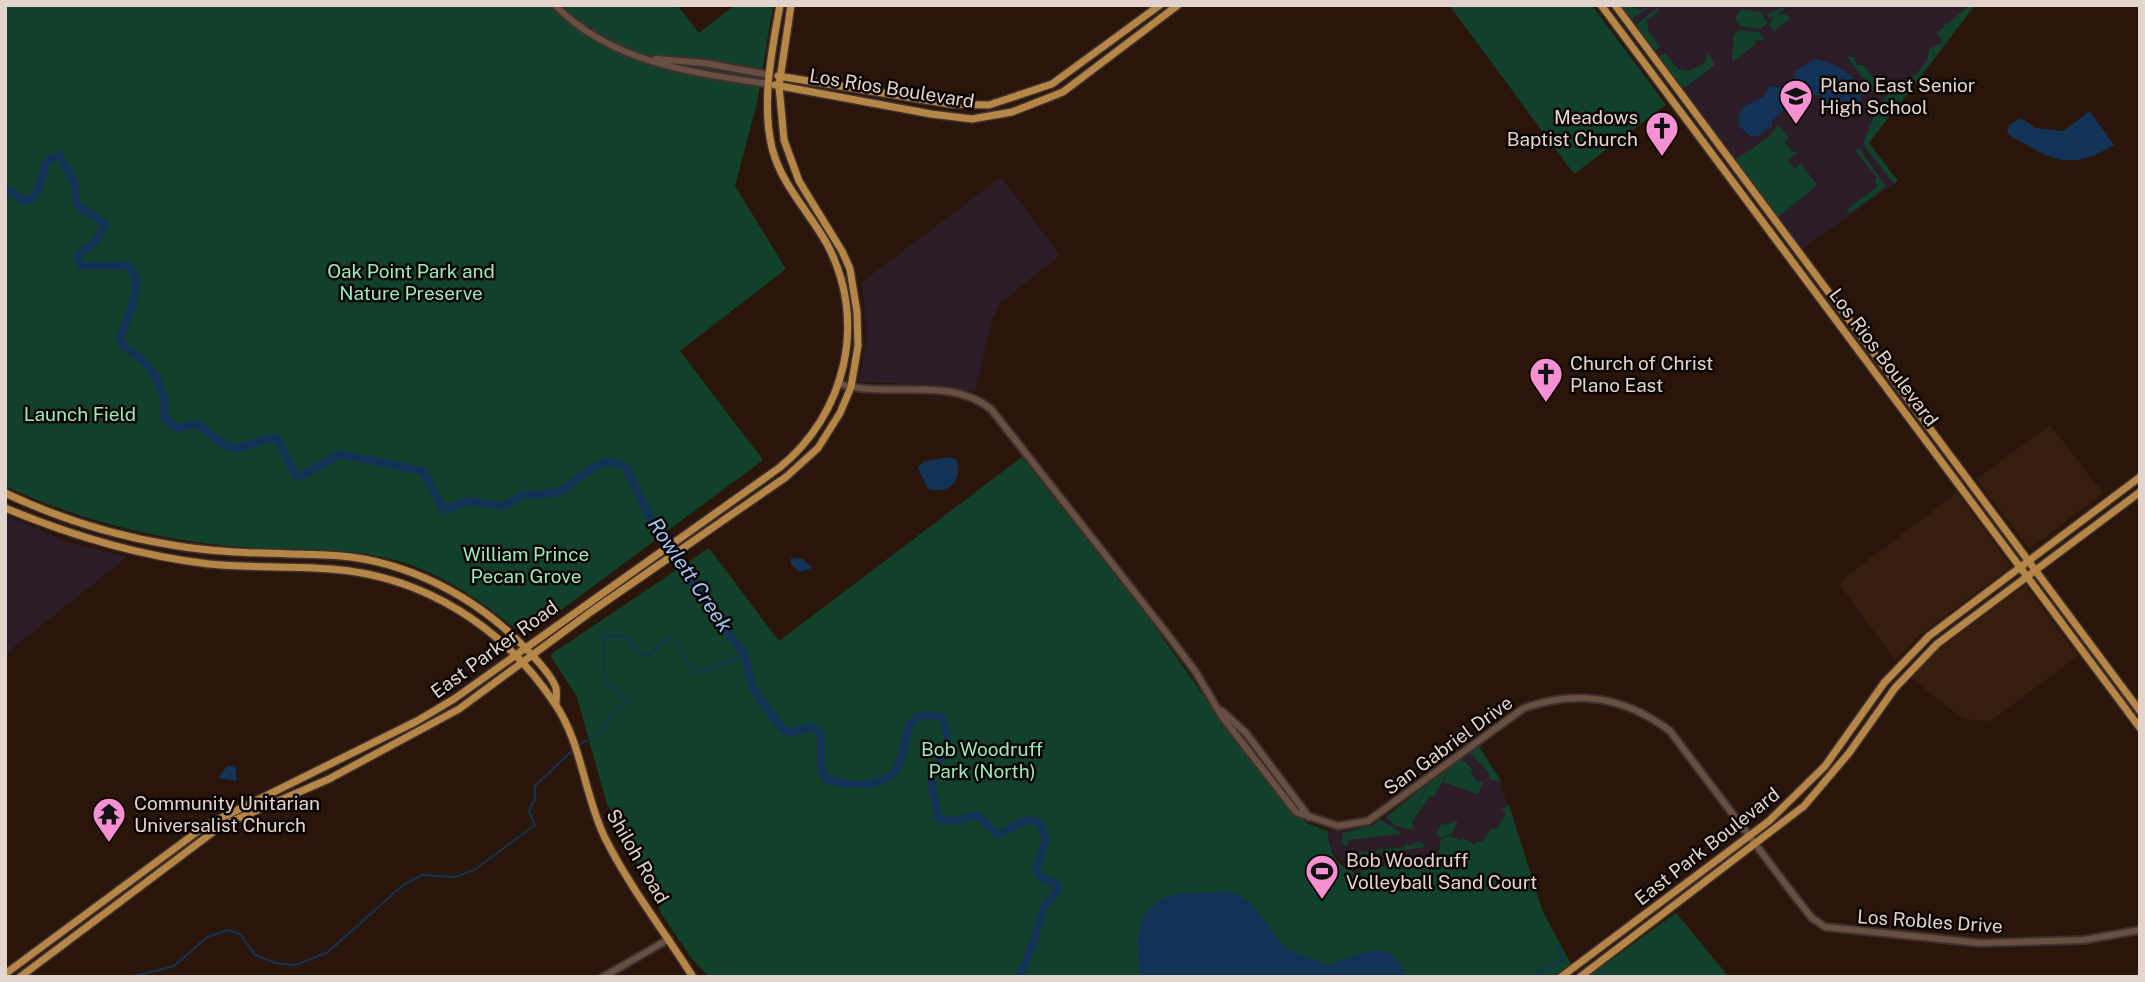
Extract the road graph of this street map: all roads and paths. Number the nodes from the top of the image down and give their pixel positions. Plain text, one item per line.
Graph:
1 (555, 5) edge
2 (780, 5) edge
3 (791, 5) edge
4 (1160, 5) edge
5 (1178, 5) edge
6 (1601, 5) edge
7 (1615, 5) edge
8 (654, 59) junction
9 (770, 75) junction
10 (780, 76) junction
11 (769, 84) junction
12 (779, 86) junction
13 (1734, 164) junction
14 (1725, 172) junction
15 (1752, 207) junction
16 (1778, 223) junction
17 (840, 384) junction
18 (851, 387) junction
19 (814, 433) junction
20 (824, 439) junction
21 (779, 468) junction
22 (786, 477) junction
23 (2140, 477) edge
24 (2140, 492) edge
25 (5, 493) edge
26 (1984, 500) junction
27 (1975, 506) junction
28 (5, 508) edge
29 (2099, 508) junction
30 (2105, 517) junction
31 (146, 540) junction
32 (144, 552) junction
33 (287, 555) junction
34 (2029, 560) junction
35 (2020, 567) junction
36 (287, 569) junction
37 (2035, 569) junction
38 (2026, 576) junction
39 (2078, 628) junction
40 (2069, 632) junction
41 (1929, 636) junction
42 (1937, 644) junction
43 (525, 647) junction
44 (515, 654) junction
45 (531, 655) junction
46 (523, 662) junction
47 (556, 705) junction
48 (2140, 711) edge
49 (2140, 728) edge
50 (396, 732) junction
51 (401, 742) junction
52 (287, 786) junction
53 (291, 795) junction
54 (231, 815) junction
55 (1749, 836) junction
56 (1756, 845) junction
57 (171, 856) junction
58 (127, 883) junction
59 (133, 892) junction
60 (109, 897) junction
61 (115, 906) junction
62 (88, 913) junction
63 (94, 922) junction
64 (2140, 930) edge
65 (669, 939) junction
66 (5, 974) edge
67 (20, 977) edge
68 (603, 977) edge
69 (693, 977) edge
70 (1561, 977) edge
71 (1580, 977) edge

1 - 8 street, Los Rios Boulevard
2 - 9 main road, East Parker Road
3 - 10 main road, East Parker Road
4 - 10 main road, Los Rios Boulevard
5 - 12 main road, Los Rios Boulevard
6 - 14 main road, Los Rios Boulevard
7 - 13 main road, Los Rios Boulevard
8 - 9 street, Los Rios Boulevard
8 - 11 street, Los Rios Boulevard
9 - 10 main road, Los Rios Boulevard
9 - 11 main road, East Parker Road
10 - 12 main road, East Parker Road
11 - 12 main road, Los Rios Boulevard
11 - 17 main road, East Parker Road
12 - 18 main road, East Parker Road
13 - 14 main road
13 - 16 main road, Los Rios Boulevard
14 - 15 main road, Los Rios Boulevard
15 - 16 main road
15 - 27 main road, Los Rios Boulevard
16 - 26 main road, Los Rios Boulevard
17 - 18 street, San Gabriel Drive
17 - 19 main road, East Parker Road
18 - 20 main road, East Parker Road
18 - 55 street, San Gabriel Drive
19 - 20 main road
19 - 21 main road, East Parker Road
20 - 22 main road, East Parker Road
21 - 22 main road
21 - 43 main road, East Parker Road
22 - 45 main road, East Parker Road
23 - 29 main road, East Park Boulevard
24 - 30 main road, East Park Boulevard
25 - 31 main road, Shiloh Road
26 - 27 main road
26 - 34 main road, Los Rios Boulevard
27 - 35 main road, Los Rios Boulevard
28 - 32 main road, Shiloh Road
29 - 30 main road
29 - 34 main road, East Park Boulevard
30 - 37 main road, East Park Boulevard
31 - 32 main road
31 - 33 main road, Shiloh Road
32 - 36 main road, Shiloh Road
33 - 36 main road
33 - 43 main road, Shiloh Road
34 - 35 main road, East Park Boulevard
34 - 37 main road, Los Rios Boulevard
35 - 38 main road, Los Rios Boulevard
35 - 41 main road, East Park Boulevard
36 - 44 main road, Shiloh Road
37 - 38 main road, East Park Boulevard
37 - 39 main road, Los Rios Boulevard
38 - 40 main road, Los Rios Boulevard
38 - 42 main road, East Park Boulevard
39 - 40 main road
39 - 48 main road, Los Rios Boulevard
40 - 49 main road, Los Rios Boulevard
41 - 42 main road
41 - 55 main road, East Park Boulevard
42 - 56 main road, East Park Boulevard
43 - 44 main road, East Parker Road
43 - 45 main road, Shiloh Road
44 - 46 main road, Shiloh Road
44 - 50 main road, East Parker Road
45 - 46 main road, East Parker Road
45 - 47 main road, Shiloh Road
46 - 47 main road, Shiloh Road
46 - 51 main road, East Parker Road
47 - 65 main road, Shiloh Road
50 - 51 main road
50 - 52 main road, East Parker Road
51 - 53 main road, East Parker Road
52 - 53 main road
52 - 54 main road, East Parker Road
53 - 54 main road, East Parker Road
54 - 57 main road, East Parker Road
55 - 56 street, San Gabriel Drive
55 - 70 main road, East Park Boulevard
56 - 64 street, Los Robles Drive
56 - 71 main road, East Park Boulevard
57 - 58 main road, East Parker Road
57 - 59 main road, East Parker Road
58 - 59 main road
58 - 60 main road, East Parker Road
59 - 61 main road, East Parker Road
60 - 61 main road
60 - 62 main road, East Parker Road
61 - 63 main road, East Parker Road
62 - 63 main road
62 - 66 main road, East Parker Road
63 - 67 main road, East Parker Road
65 - 68 street
65 - 69 main road, Shiloh Road

